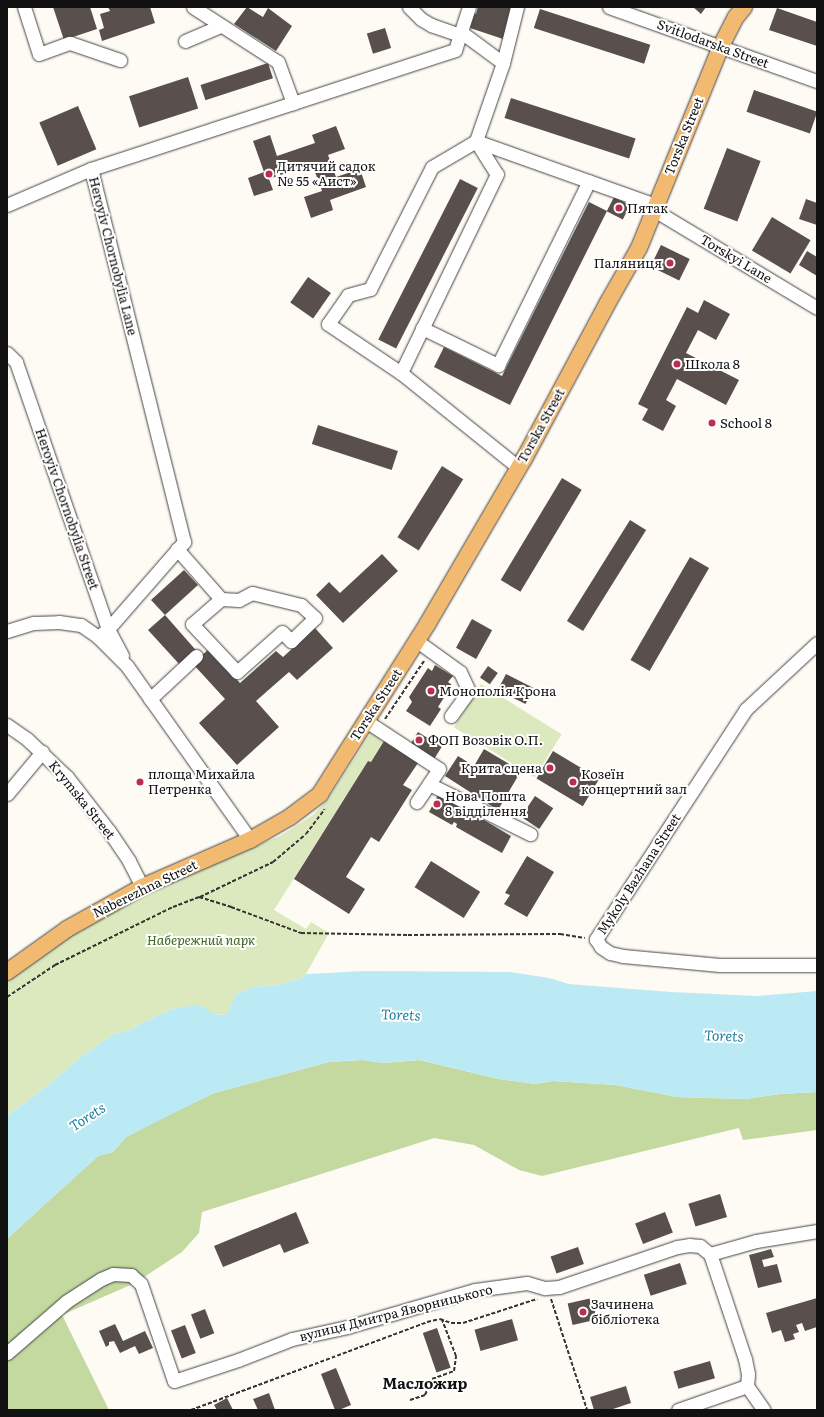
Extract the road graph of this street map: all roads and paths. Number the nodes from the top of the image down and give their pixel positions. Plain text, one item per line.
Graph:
1 (24, 7) edge
2 (193, 7) edge
3 (409, 7) edge
4 (469, 7) edge
5 (517, 7) edge
6 (609, 7) edge
7 (744, 7) edge
8 (222, 26) junction
9 (461, 33) junction
10 (185, 41) dead end
11 (721, 46) junction
12 (120, 60) dead end
13 (503, 63) junction
14 (817, 81) edge
15 (293, 103) junction
16 (476, 141) junction
17 (91, 169) junction
18 (589, 181) junction
19 (7, 205) edge
20 (655, 208) junction
21 (817, 308) edge
22 (422, 328) junction
23 (7, 353) edge
24 (401, 373) junction
25 (519, 468) junction
26 (177, 549) junction
27 (221, 599) junction
28 (7, 631) edge
29 (104, 633) junction
30 (417, 641) junction
31 (210, 643) junction
32 (817, 643) edge
33 (150, 699) junction
34 (451, 716) dead end
35 (366, 721) junction
36 (7, 725) edge
37 (42, 752) junction
38 (429, 784) junction
39 (7, 794) edge
40 (417, 802) dead end
41 (290, 817) joint
42 (530, 834) dead end
43 (250, 840) junction
44 (142, 887) junction
45 (596, 939) junction
46 (817, 964) edge
47 (7, 972) edge
48 (7, 997) edge
49 (817, 1231) edge
50 (710, 1254) junction
51 (550, 1295) dead end
52 (543, 1297) dead end
53 (442, 1320) junction
54 (7, 1353) edge
55 (747, 1386) junction
56 (410, 1400) dead end
57 (191, 1410) edge
58 (587, 1410) edge
59 (678, 1410) edge
60 (764, 1410) edge

1 - 12 street
2 - 8 street
3 - 9 street
4 - 9 street, Heroyiv Chornobylia Lane
5 - 13 street
6 - 11 street, Svitlodarska Street
7 - 11 main road, Torska Street
8 - 10 street
8 - 15 street
9 - 13 street
9 - 15 street, Heroyiv Chornobylia Lane
11 - 14 street, Svitlodarska Street
11 - 20 main road, Torska Street
13 - 16 street
15 - 17 street, Heroyiv Chornobylia Lane
16 - 18 street, Torskyi Lane
16 - 22 street
16 - 24 street
17 - 19 street
17 - 26 street, Heroyiv Chornobylia Lane
18 - 20 street, Torskyi Lane
18 - 22 street
20 - 21 street, Torskyi Lane
20 - 25 main road, Torska Street
22 - 24 street
23 - 29 street, Heroyiv Chornobylia Street
24 - 25 street
25 - 30 main road, Torska Street
26 - 27 street
26 - 29 street, Heroyiv Chornobylia Lane
27 - 31 street
27 - 31 street
28 - 29 street
29 - 33 street
30 - 34 street
30 - 35 main road, Torska Street
31 - 33 street
32 - 45 street, Mykoly Bazhana Street
33 - 43 street
35 - 38 street
35 - 41 main road, Torska Street
36 - 37 street, Krymska Street
37 - 39 street
37 - 44 street, Krymska Street
38 - 40 street
38 - 42 street
41 - 43 main road, Naberezhna Street
43 - 44 main road, Naberezhna Street
44 - 47 main road, Naberezhna Street
45 - 46 street
45 - 48 path
49 - 50 street
50 - 54 street, вулиця Дмитра Яворницького
50 - 55 street
51 - 58 path
52 - 53 path
53 - 56 path
53 - 57 path
55 - 59 street
55 - 60 street

